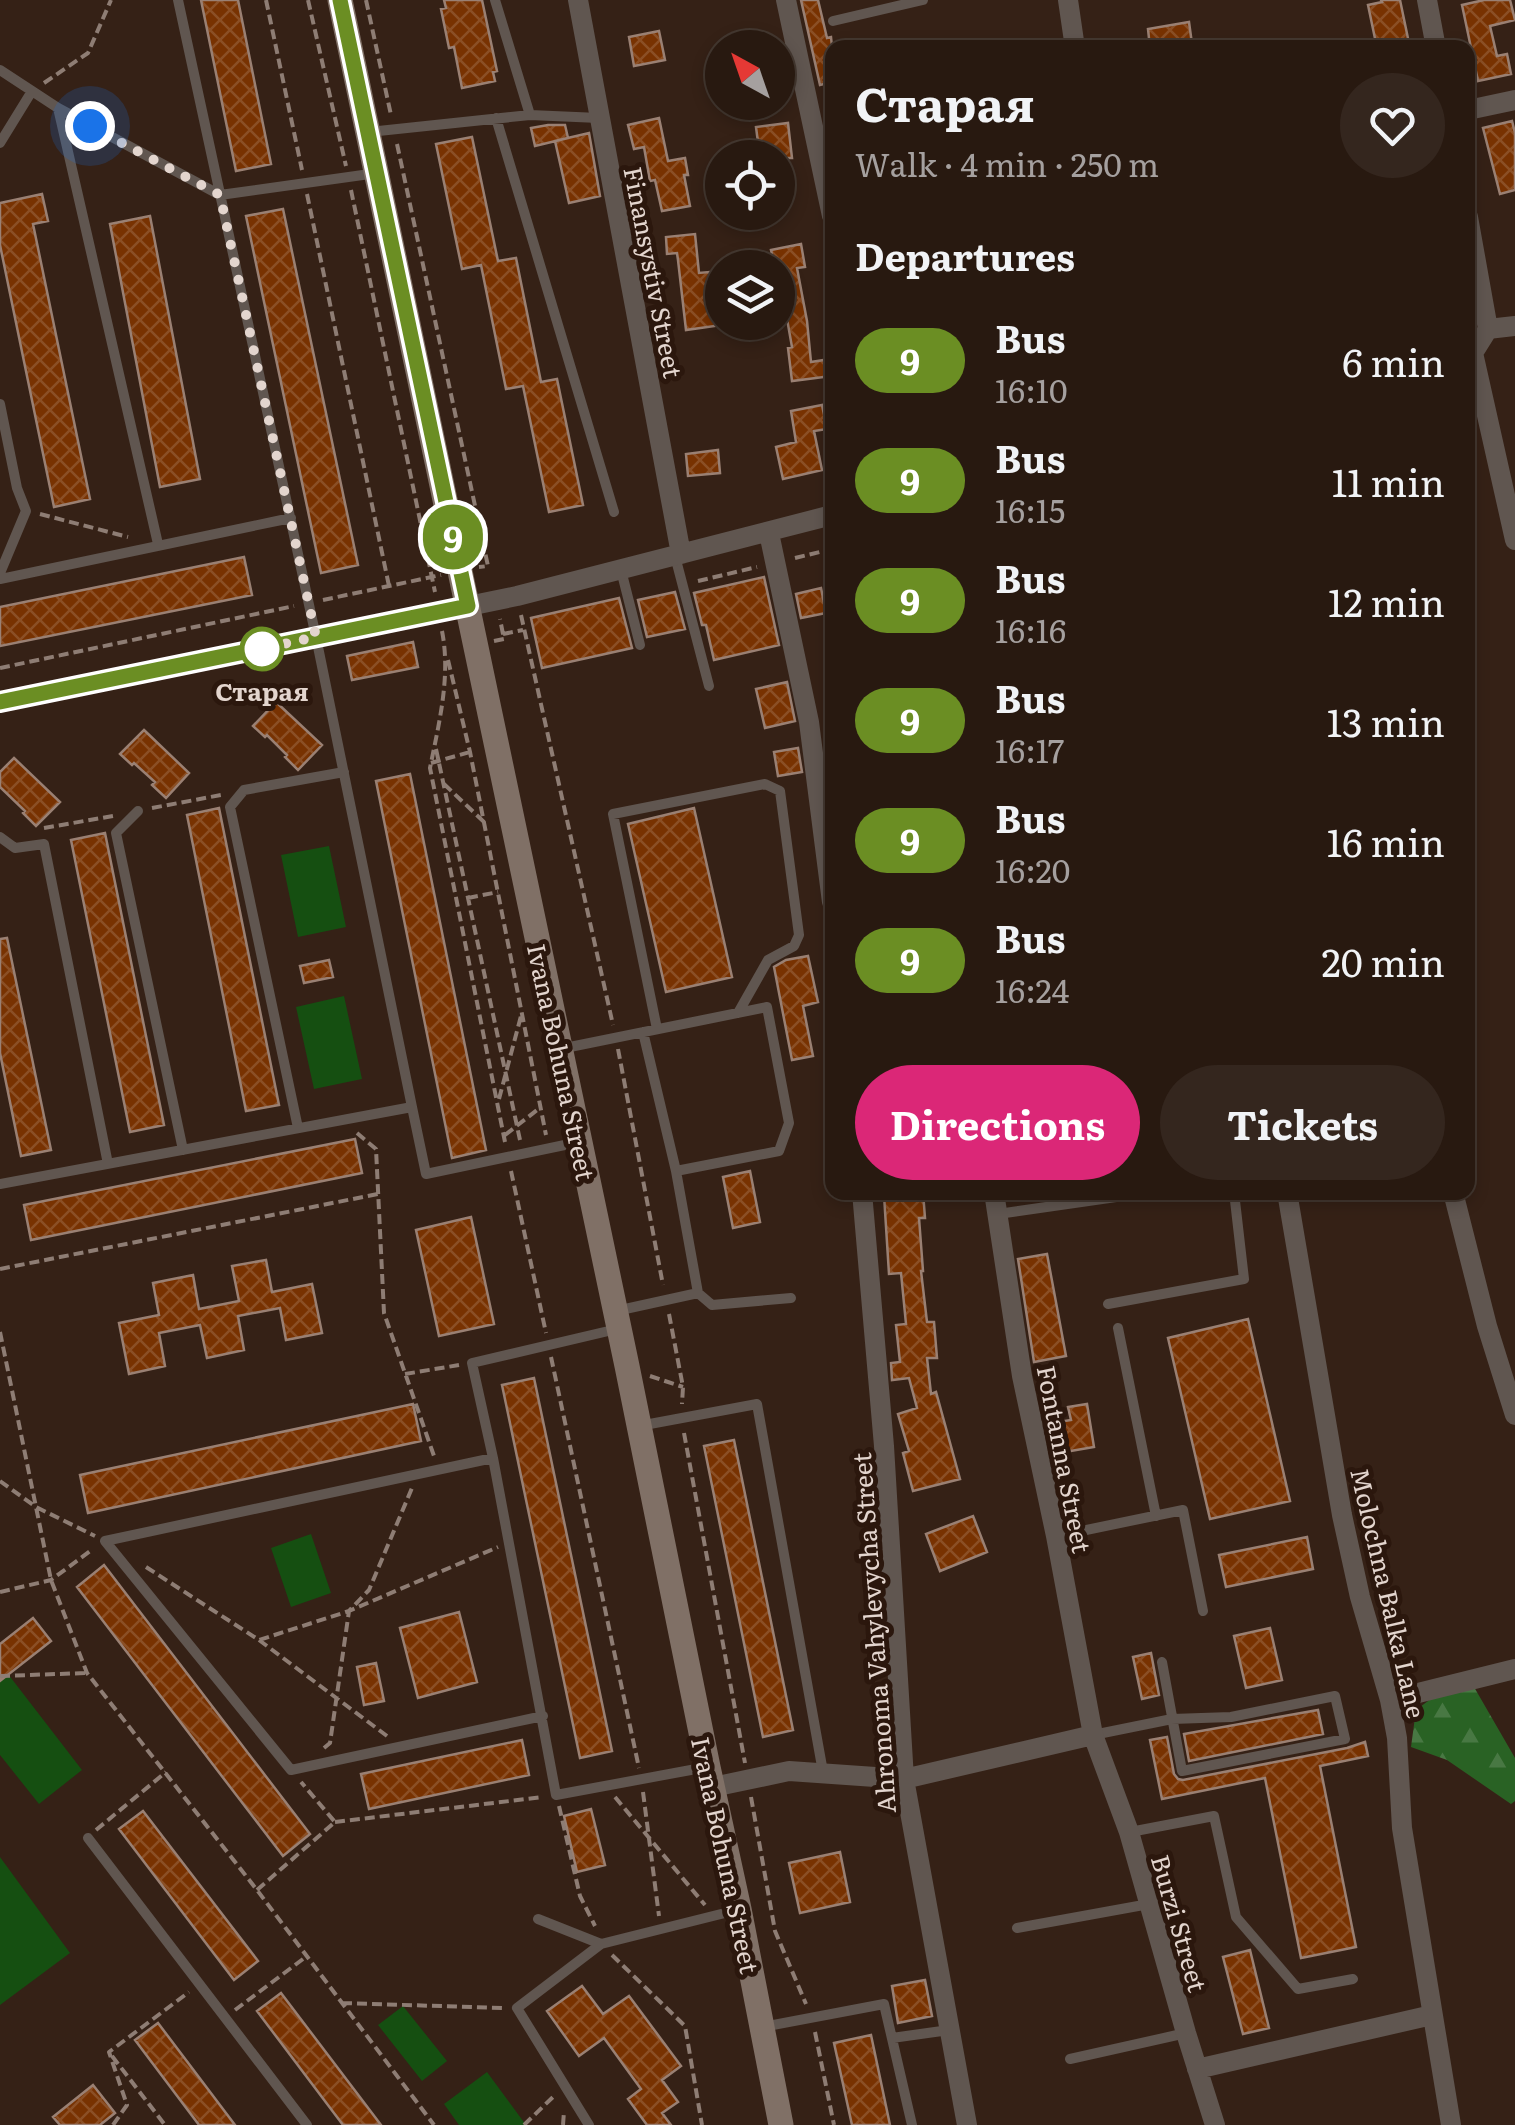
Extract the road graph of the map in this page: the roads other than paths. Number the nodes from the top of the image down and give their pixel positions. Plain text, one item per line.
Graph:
1 (178, 0) edge
2 (340, 0) edge
3 (495, 0) edge
4 (578, 0) edge
5 (786, 0) edge
6 (924, 0) edge
7 (1068, 0) edge
8 (1426, 0) edge
9 (887, 4) edge
10 (833, 20) dead end
11 (1073, 40) edge
12 (1434, 40) edge
13 (0, 70) edge
14 (32, 92) junction
15 (1515, 100) edge
16 (58, 108) junction
17 (1475, 109) edge
18 (530, 115) junction
19 (496, 118) junction
20 (599, 118) junction
21 (381, 130) junction
22 (0, 143) edge
23 (825, 155) edge
24 (378, 173) junction
25 (220, 195) junction
26 (1475, 256) edge
27 (1515, 326) edge
28 (1488, 329) junction
29 (1475, 349) edge
30 (1475, 367) edge
31 (0, 404) edge
32 (614, 512) dead end
33 (825, 517) edge
34 (291, 518) junction
35 (769, 532) junction
36 (1515, 540) edge
37 (158, 544) junction
38 (678, 554) junction
39 (621, 569) junction
40 (0, 576) edge
41 (468, 606) junction
42 (316, 637) junction
43 (640, 645) dead end
44 (709, 686) dead end
45 (0, 702) edge
46 (344, 772) junction
47 (138, 811) dead end
48 (0, 838) edge
49 (825, 847) edge
50 (738, 1013) junction
51 (657, 1029) junction
52 (643, 1032) junction
53 (559, 1049) junction
54 (412, 1107) junction
55 (298, 1128) junction
56 (579, 1142) junction
57 (182, 1150) junction
58 (108, 1164) junction
59 (676, 1172) junction
60 (0, 1184) edge
61 (863, 1200) edge
62 (1038, 1200) edge
63 (1235, 1200) edge
64 (1288, 1200) edge
65 (1455, 1200) edge
66 (996, 1203) edge
67 (698, 1292) junction
68 (791, 1298) dead end
69 (1108, 1304) dead end
70 (617, 1320) junction
71 (1118, 1328) dead end
72 (1515, 1415) edge
73 (638, 1426) junction
74 (493, 1458) junction
75 (1156, 1516) junction
76 (1056, 1536) junction
77 (1203, 1611) dead end
78 (1162, 1662) dead end
79 (1515, 1669) edge
80 (1390, 1700) junction
81 (543, 1716) junction
82 (1172, 1719) junction
83 (1094, 1735) junction
84 (824, 1772) junction
85 (710, 1777) junction
86 (904, 1779) junction
87 (1129, 1832) junction
88 (88, 1838) road end
89 (1149, 1904) junction
90 (740, 1909) junction
91 (538, 1919) dead end
92 (1017, 1928) dead end
93 (601, 1944) junction
94 (1353, 1978) dead end
95 (1432, 2014) junction
96 (761, 2028) junction
97 (949, 2030) junction
98 (1186, 2033) junction
99 (892, 2038) junction
100 (1070, 2059) dead end
101 (1196, 2068) junction
102 (306, 2125) edge
103 (589, 2125) edge
104 (780, 2125) edge
105 (912, 2125) edge
106 (967, 2125) edge
107 (1215, 2125) edge
108 (1450, 2125) edge

1 - 25 lane
2 - 21 street, Ivana Bohuna Street
3 - 18 lane
4 - 20 street, Finansystiv Street
5 - 23 street
6 - 9 lane
7 - 11 street
8 - 12 street
9 - 10 lane
13 - 14 lane
14 - 16 lane
14 - 22 lane
15 - 17 street
16 - 25 lane
16 - 37 lane
18 - 19 lane
18 - 20 lane
19 - 21 lane
19 - 32 lane
20 - 38 street, Finansystiv Street
21 - 24 street, Ivana Bohuna Street
24 - 25 lane
24 - 41 street, Ivana Bohuna Street
25 - 34 lane
26 - 28 street
27 - 28 street
28 - 29 street
30 - 36 street
31 - 40 lane
33 - 35 street
34 - 37 lane
34 - 42 lane
35 - 38 street
35 - 49 street
37 - 40 lane
38 - 39 street
38 - 44 lane
39 - 41 street
39 - 43 lane
41 - 42 street
41 - 53 street, Ivana Bohuna Street
42 - 45 street
42 - 46 lane
46 - 54 lane
46 - 55 lane
47 - 57 lane
48 - 58 lane
50 - 51 lane
50 - 51 lane
50 - 59 lane
51 - 52 lane
52 - 53 lane
52 - 59 lane
53 - 56 street, Ivana Bohuna Street
54 - 55 lane
54 - 56 lane
55 - 57 lane
56 - 70 street, Ivana Bohuna Street
57 - 58 lane
58 - 60 lane
59 - 67 lane
61 - 86 street, Ahronoma Vahylevycha Street
62 - 66 lane
63 - 69 lane
64 - 80 street, Molochna Balka Lane
65 - 72 street
66 - 76 street, Fontanna Street
67 - 68 lane
67 - 70 lane
70 - 73 street, Ivana Bohuna Street
70 - 74 lane
71 - 75 lane
73 - 84 lane
73 - 85 street, Ivana Bohuna Street
74 - 81 lane
74 - 81 lane
75 - 76 lane
75 - 77 lane
76 - 83 street, Fontanna Street
78 - 82 lane
79 - 80 street
80 - 95 street, Molochna Balka Lane
81 - 85 lane
82 - 82 lane
82 - 83 lane
83 - 86 street
83 - 87 street, Burzi Street
84 - 85 street
84 - 86 street
85 - 90 street, Ivana Bohuna Street
86 - 97 street, Ahronoma Vahylevycha Street
87 - 89 street, Burzi Street
87 - 94 lane
88 - 102 lane
89 - 92 lane
89 - 98 street, Burzi Street
90 - 93 lane
90 - 96 street, Ivana Bohuna Street
91 - 93 lane
93 - 103 lane
95 - 101 street
95 - 108 street, Molochna Balka Lane
96 - 99 lane
96 - 104 street, Ivana Bohuna Street
97 - 99 lane
97 - 106 street, Ahronoma Vahylevycha Street
98 - 100 lane
98 - 101 street, Burzi Street
99 - 105 lane
101 - 107 street, Burzi Street

